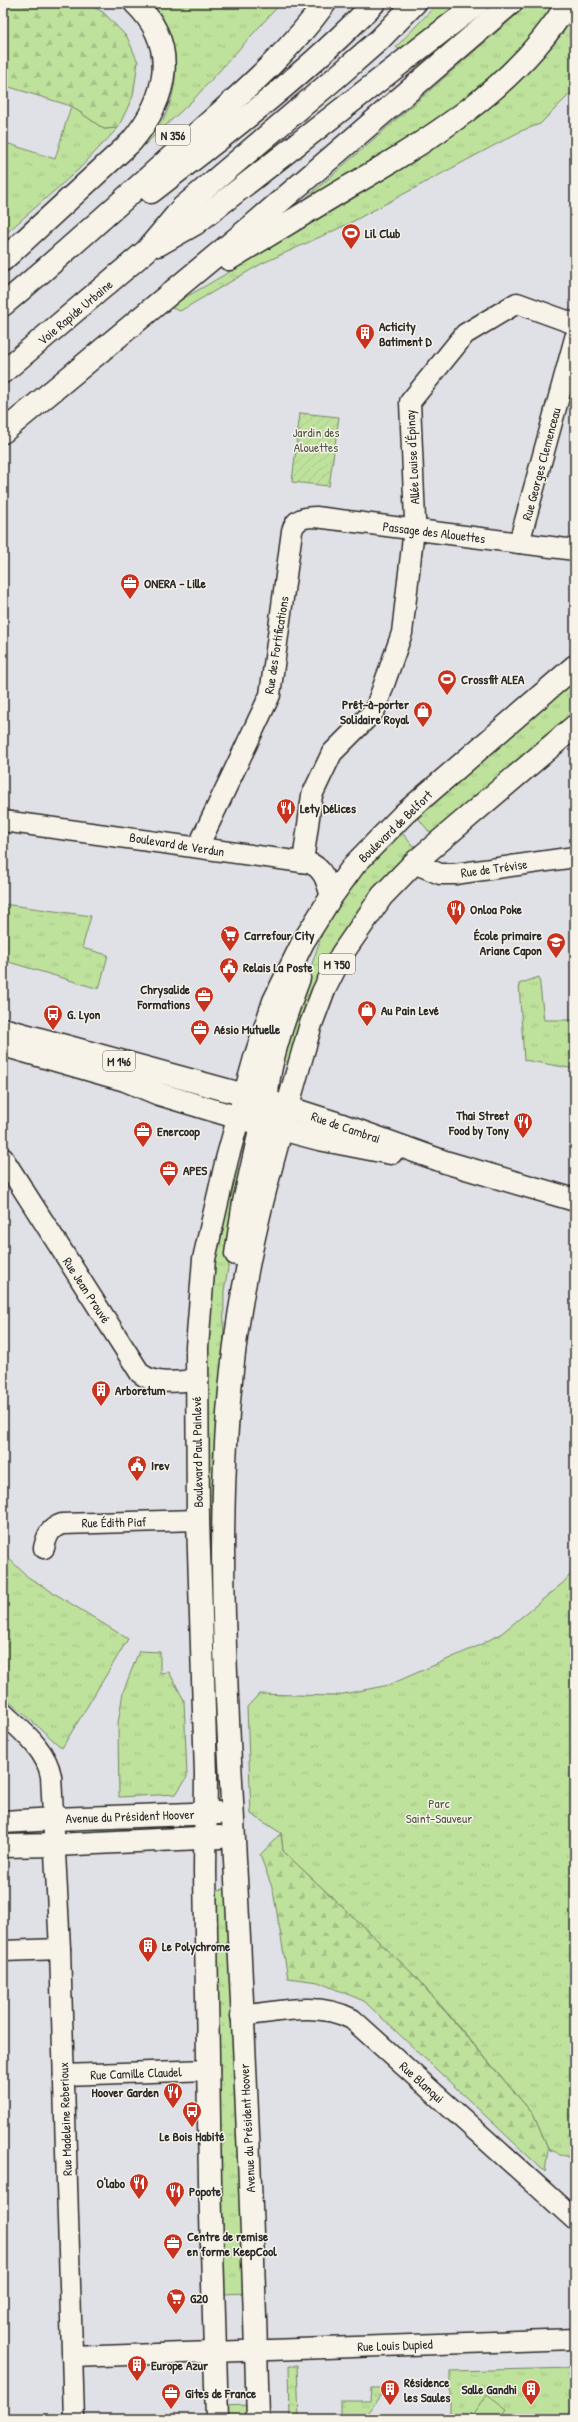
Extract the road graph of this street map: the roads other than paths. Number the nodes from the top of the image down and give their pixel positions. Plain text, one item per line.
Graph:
1 (135, 3) edge
2 (306, 3) edge
3 (325, 3) edge
4 (374, 3) edge
5 (415, 3) edge
6 (478, 3) edge
7 (511, 3) edge
8 (568, 3) edge
9 (146, 251) junction
10 (3, 260) edge
11 (44, 271) junction
12 (189, 278) junction
13 (3, 305) edge
14 (575, 324) edge
15 (575, 338) edge
16 (3, 372) edge
17 (3, 432) edge
18 (295, 524) joint
19 (414, 530) junction
20 (519, 543) junction
21 (575, 550) edge
22 (575, 666) edge
23 (575, 726) edge
24 (3, 821) edge
25 (198, 847) junction
26 (575, 857) edge
27 (303, 862) junction
28 (414, 863) junction
29 (326, 904) junction
30 (3, 1029) edge
31 (3, 1045) edge
32 (245, 1095) junction
33 (267, 1101) junction
34 (288, 1108) junction
35 (249, 1121) junction
36 (282, 1130) junction
37 (3, 1158) edge
38 (445, 1162) junction
39 (575, 1200) edge
40 (196, 1380) junction
41 (231, 1381) junction
42 (198, 1520) junction
43 (44, 1548) dead end
44 (3, 1713) edge
45 (11, 1729) edge
46 (205, 1814) junction
47 (55, 1819) junction
48 (233, 1819) junction
49 (3, 1822) edge
50 (205, 1838) junction
51 (55, 1845) junction
52 (3, 1846) edge
53 (60, 1949) junction
54 (3, 1951) edge
55 (241, 2016) junction
56 (209, 2070) junction
57 (64, 2075) junction
58 (575, 2220) edge
59 (575, 2339) edge
60 (256, 2350) junction
61 (215, 2352) junction
62 (72, 2357) junction
63 (74, 2419) edge
64 (217, 2419) edge
65 (258, 2419) edge

1 - 10 main road
2 - 11 main road, N 356
3 - 11 main road
4 - 11 main road
5 - 9 main road
6 - 9 main road
7 - 12 main road
8 - 12 main road
9 - 16 main road, Voie Rapide Urbaine
11 - 13 main road, N 356
12 - 17 main road
14 - 19 street, Allée Louise d'Épinay
15 - 20 street, Rue Georges Clemenceau
18 - 19 street, Passage des Alouettes
18 - 25 street, Rue des Fortifications
19 - 20 street, Passage des Alouettes
19 - 27 street, Allée Louise d'Épinay
20 - 21 street, Passage des Alouettes
22 - 29 main road, Boulevard de Belfort / M 750
23 - 28 main road, M 750
24 - 25 street, Boulevard de Verdun
25 - 27 street, Boulevard de Verdun
26 - 28 street, Rue de Trévise
27 - 29 street, Boulevard de Verdun
28 - 34 main road, M 750
29 - 32 main road, Boulevard de Belfort / M 750
29 - 33 main road, M 750
30 - 32 main road, M 146
31 - 35 main road, M 146
32 - 33 main road, Rue de Cambrai
32 - 35 main road, Boulevard Paul Painlevé / M 750
33 - 34 main road, Rue de Cambrai
33 - 36 main road, M 750
34 - 36 main road, M 750
34 - 38 main road, Rue de Cambrai
35 - 36 main road, Rue de Cambrai
35 - 40 main road, Boulevard Paul Painlevé
35 - 41 main road
36 - 38 main road, Rue de Cambrai
36 - 41 main road, Boulevard Paul Painlevé
37 - 40 street, Rue Jean Prouvé
38 - 39 main road, Rue de Cambrai
40 - 42 main road, Boulevard Paul Painlevé
41 - 48 main road, Boulevard Paul Painlevé
42 - 43 street, Rue Édith Piaf
42 - 46 main road, Boulevard Paul Painlevé
44 - 45 street, Rue Madeleine Reberioux
45 - 47 street, Rue Madeleine Reberioux
46 - 47 main road, Avenue du Président Hoover
46 - 48 main road, Avenue du Président Hoover
46 - 50 main road, Avenue du Président Hoover
47 - 49 main road, Avenue du Président Hoover
47 - 51 street, Rue Madeleine Reberioux
48 - 50 main road, Avenue du Président Hoover
48 - 55 main road, Avenue du Président Hoover
50 - 51 main road, Avenue du Président Hoover
50 - 56 main road, Avenue du Président Hoover
51 - 52 main road, Avenue du Président Hoover
51 - 53 street, Rue Madeleine Reberioux
53 - 54 street
53 - 57 street, Rue Madeleine Reberioux
55 - 58 street, Rue Blanqui
55 - 60 main road, Avenue du Président Hoover
56 - 57 street, Rue Camille Claudel
56 - 61 main road, Avenue du Président Hoover
57 - 62 street, Rue Madeleine Reberioux
59 - 60 street, Rue Louis Dupied
60 - 61 street, Rue Louis Dupied
60 - 65 main road, Avenue du Président Hoover
61 - 62 street, Rue Louis Dupied
61 - 64 main road, Avenue du Président Hoover
62 - 63 street, Rue Madeleine Reberioux

